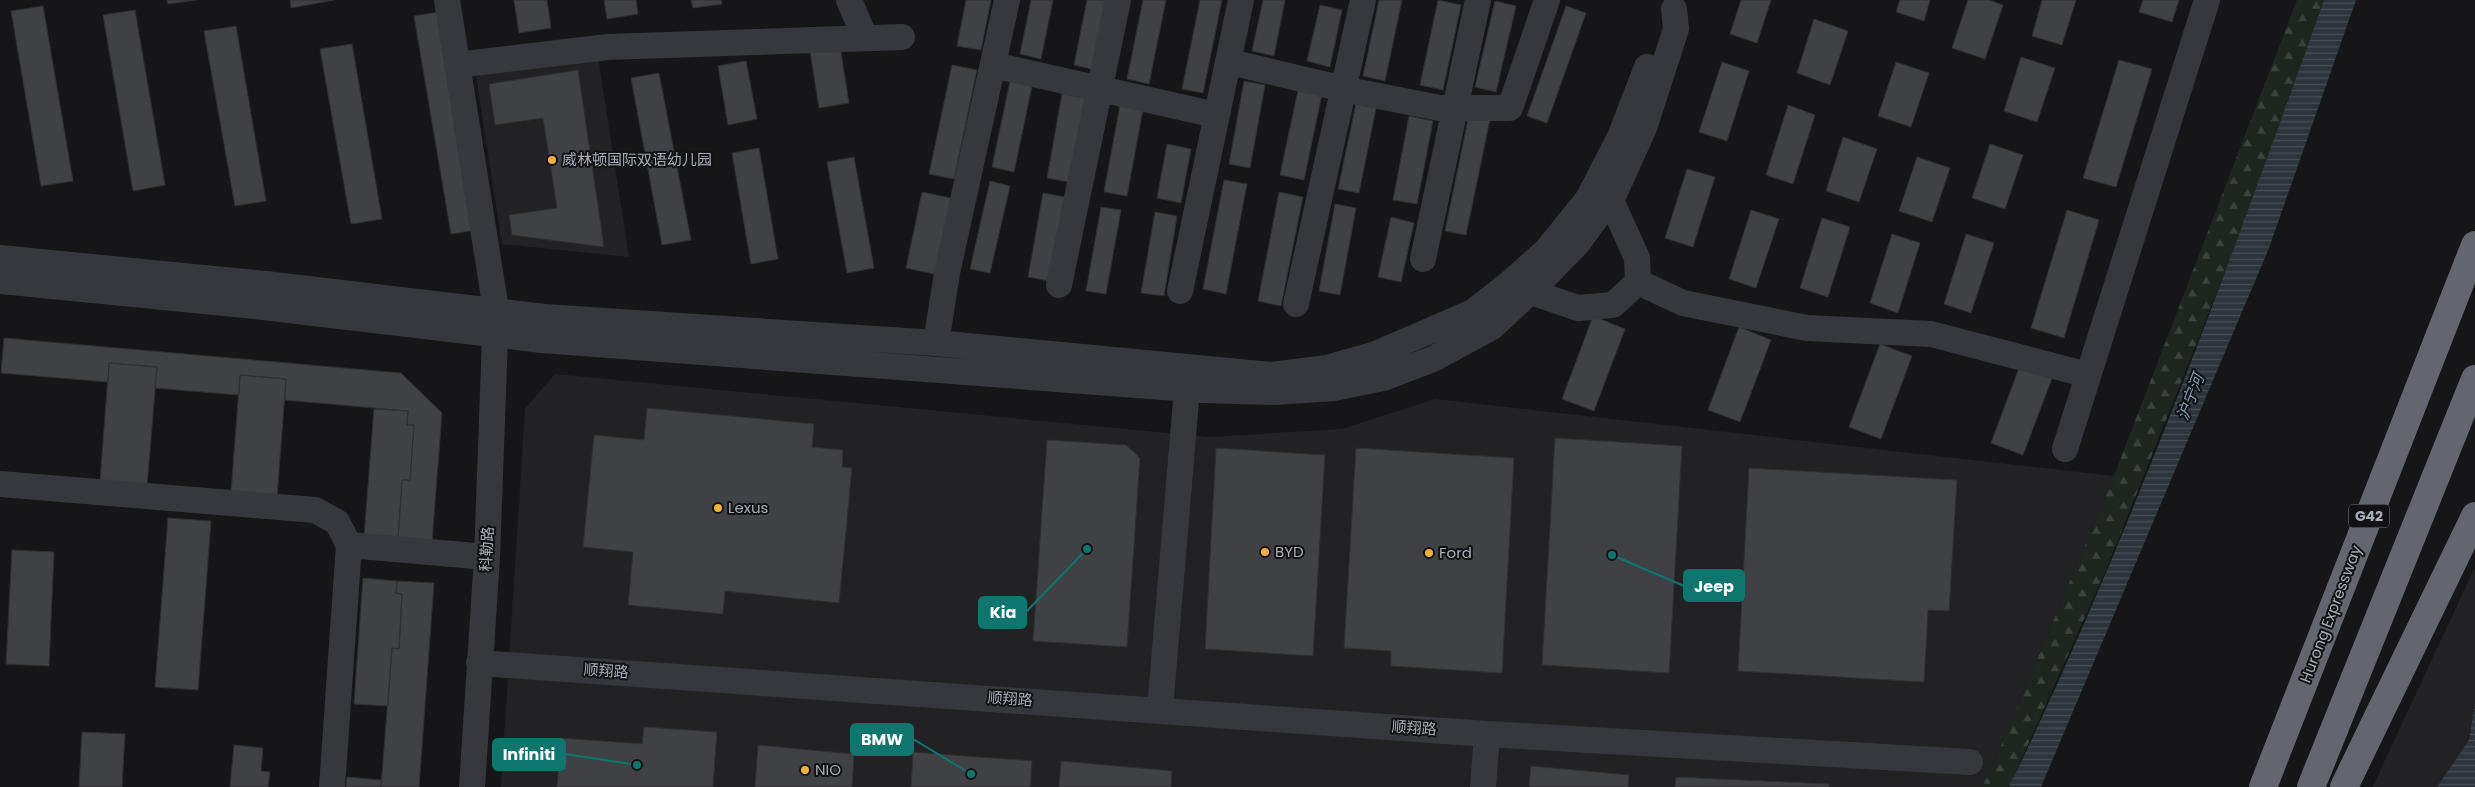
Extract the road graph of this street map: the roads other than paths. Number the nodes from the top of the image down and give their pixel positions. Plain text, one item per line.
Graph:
1 (446, 0) edge
2 (849, 0) edge
3 (1007, 0) edge
4 (1118, 0) edge
5 (1241, 0) edge
6 (1363, 0) edge
7 (1478, 0) edge
8 (1547, 0) edge
9 (2207, 0) edge
10 (1676, 4) edge
11 (902, 37) dead end
12 (865, 38) junction
13 (1230, 62) junction
14 (993, 64) junction
15 (457, 65) junction
16 (1100, 88) junction
17 (1344, 89) junction
18 (1455, 108) junction
19 (1216, 114) junction
20 (1610, 198) junction
21 (2475, 245) edge
22 (0, 258) edge
23 (1423, 259) dead end
24 (0, 281) edge
25 (1638, 282) junction
26 (1059, 285) dead end
27 (1180, 291) dead end
28 (1531, 292) junction
29 (1296, 304) dead end
30 (496, 322) junction
31 (936, 342) junction
32 (2088, 375) junction
33 (2475, 379) edge
34 (1187, 389) junction
35 (2065, 449) dead end
36 (0, 484) edge
37 (2475, 516) edge
38 (349, 545) junction
39 (487, 557) junction
40 (479, 663) junction
41 (1160, 709) junction
42 (1487, 734) junction
43 (1970, 762) dead end
44 (332, 787) edge
45 (472, 787) edge
46 (1483, 787) edge
47 (2262, 787) edge
48 (2311, 787) edge
49 (2344, 787) edge

1 - 15 street, 科勒路
2 - 12 street
3 - 14 street
4 - 16 street
5 - 13 street
6 - 17 street
7 - 18 street
8 - 18 street
9 - 32 street
10 - 20 street
10 - 31 street
11 - 12 street
12 - 15 street
13 - 17 street
13 - 19 street
14 - 16 street
14 - 31 street
15 - 30 street, 科勒路
16 - 19 street
16 - 26 street
17 - 18 street
17 - 29 street
18 - 23 street
19 - 27 street
20 - 25 street
20 - 28 street
21 - 47 highway, Hurong Expressway / G42
22 - 30 street
24 - 30 street
25 - 28 street
25 - 32 street
28 - 34 street
30 - 31 street
30 - 34 street
30 - 39 street, 科勒路
32 - 35 street
33 - 48 highway
34 - 41 street
36 - 38 street
37 - 49 highway
38 - 39 street
38 - 44 street
39 - 40 street, 科勒路
40 - 41 street, 顺翔路
40 - 45 street, 科勒路
41 - 42 street, 顺翔路
42 - 43 street, 顺翔路
42 - 46 street

